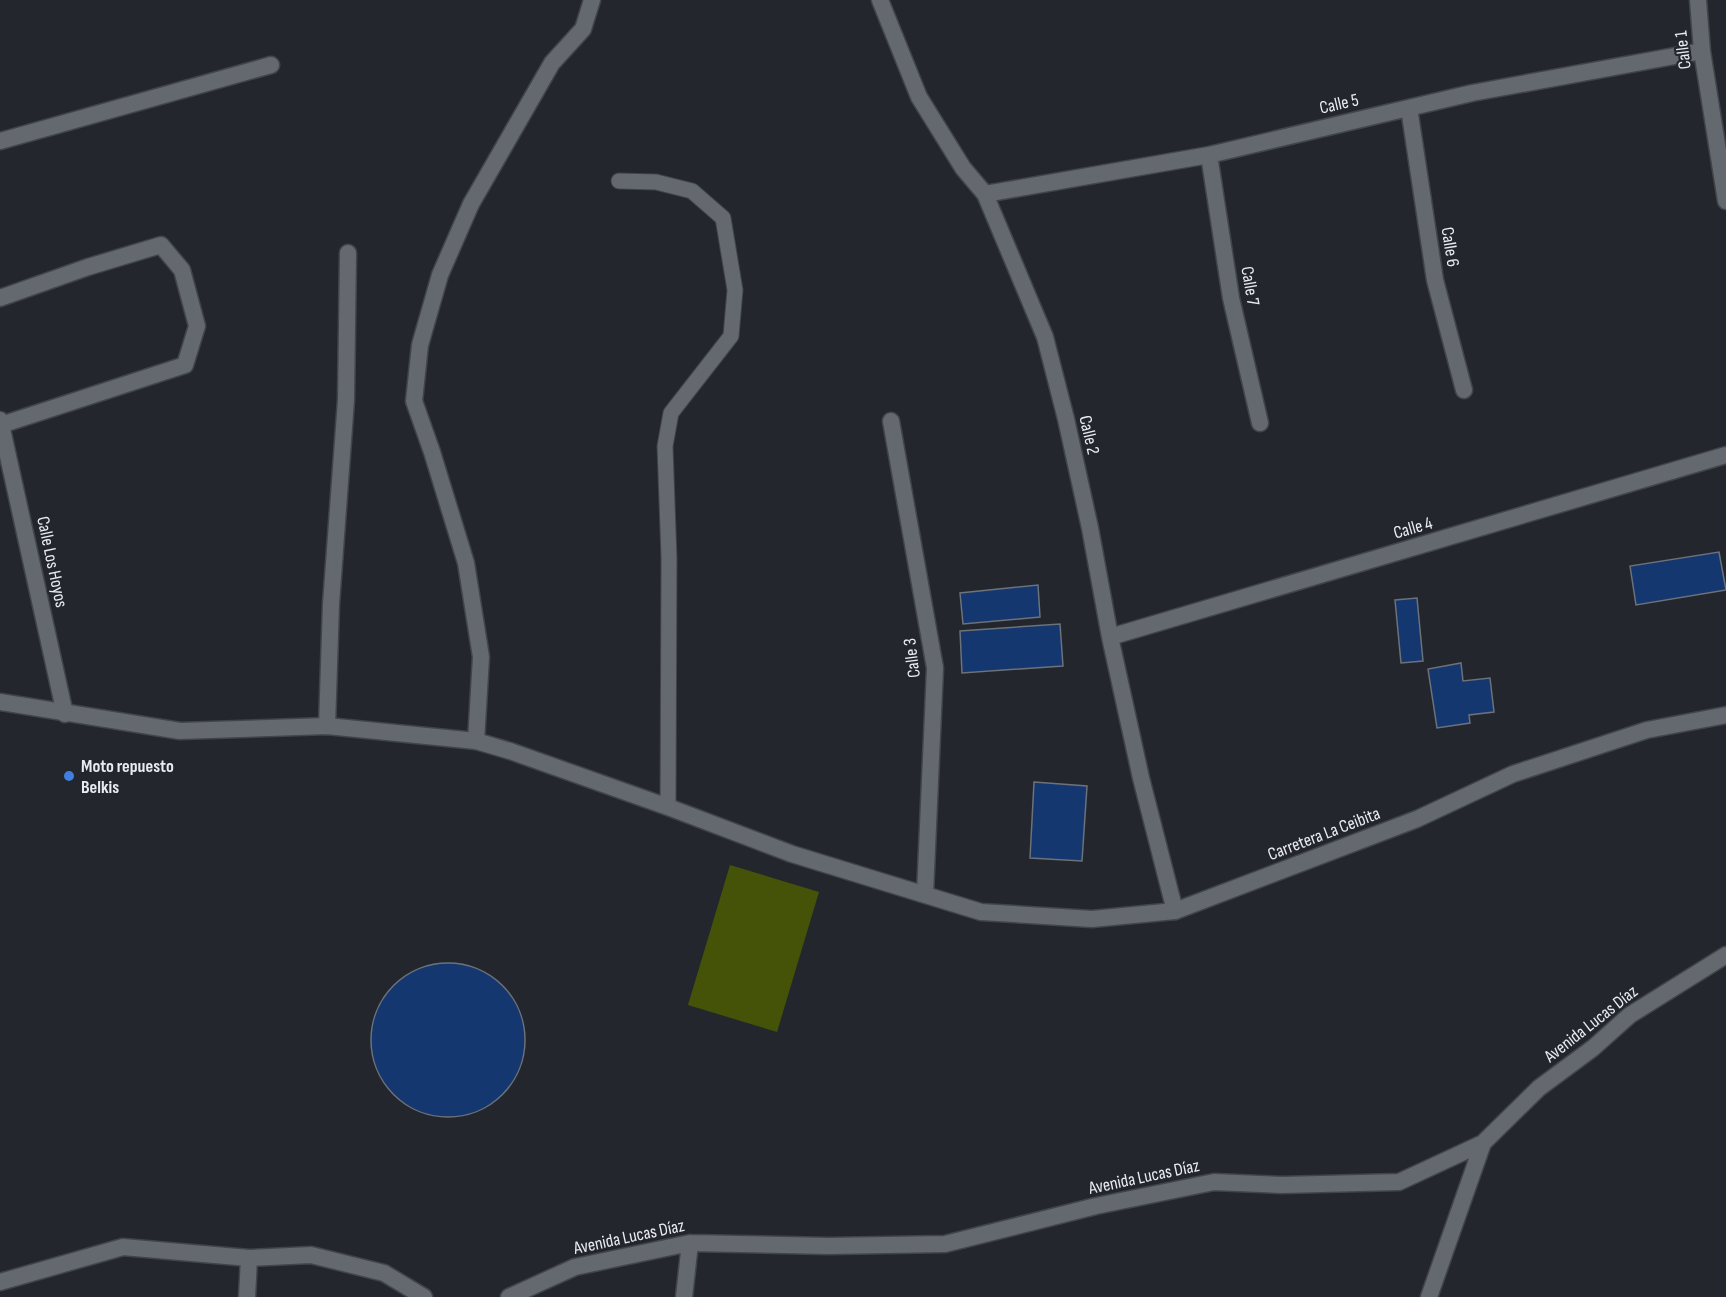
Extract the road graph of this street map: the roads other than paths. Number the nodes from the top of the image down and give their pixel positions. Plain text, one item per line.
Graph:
1 (592, 0) edge
2 (880, 0) edge
3 (1698, 0) edge
4 (1702, 51) junction
5 (271, 65) dead end
6 (1409, 108) junction
7 (0, 141) edge
8 (1209, 154) junction
9 (619, 181) dead end
10 (985, 194) junction
11 (1726, 201) edge
12 (348, 253) dead end
13 (0, 298) edge
14 (1464, 390) dead end
15 (891, 421) dead end
16 (1, 422) edge
17 (1260, 423) dead end
18 (1726, 455) edge
19 (1110, 637) junction
20 (0, 702) edge
21 (65, 714) junction
22 (1726, 715) edge
23 (327, 726) junction
24 (476, 741) junction
25 (669, 807) junction
26 (925, 894) junction
27 (1175, 911) junction
28 (1726, 955) edge
29 (1483, 1143) junction
30 (690, 1243) junction
31 (249, 1258) junction
32 (0, 1282) edge
33 (247, 1297) edge
34 (423, 1297) edge
35 (508, 1297) edge
36 (684, 1297) edge
37 (1429, 1297) edge

1 - 24 street
2 - 10 street, Calle 2
3 - 4 street, Calle 1
4 - 6 street, Calle 5
4 - 11 street, Calle 1
5 - 7 street
6 - 8 street, Calle 5
6 - 14 street, Calle 6
8 - 10 street, Calle 5
8 - 17 street, Calle 7
9 - 25 lane
10 - 19 street, Calle 2
12 - 23 street
13 - 16 street
15 - 26 street, Calle 3
16 - 21 street, Calle Los Hoyos
18 - 19 street, Calle 4
19 - 27 street, Calle 2
20 - 21 street, Carretera La Ceibita
21 - 23 street, Carretera La Ceibita
22 - 27 street, Carretera La Ceibita
23 - 24 street, Carretera La Ceibita
24 - 25 street, Carretera La Ceibita
25 - 26 street, Carretera La Ceibita
26 - 27 street, Carretera La Ceibita
28 - 29 street, Avenida Lucas Díaz
29 - 30 street, Avenida Lucas Díaz
29 - 37 street
30 - 35 street, Avenida Lucas Díaz
30 - 36 street
31 - 32 street
31 - 33 street
31 - 34 street

